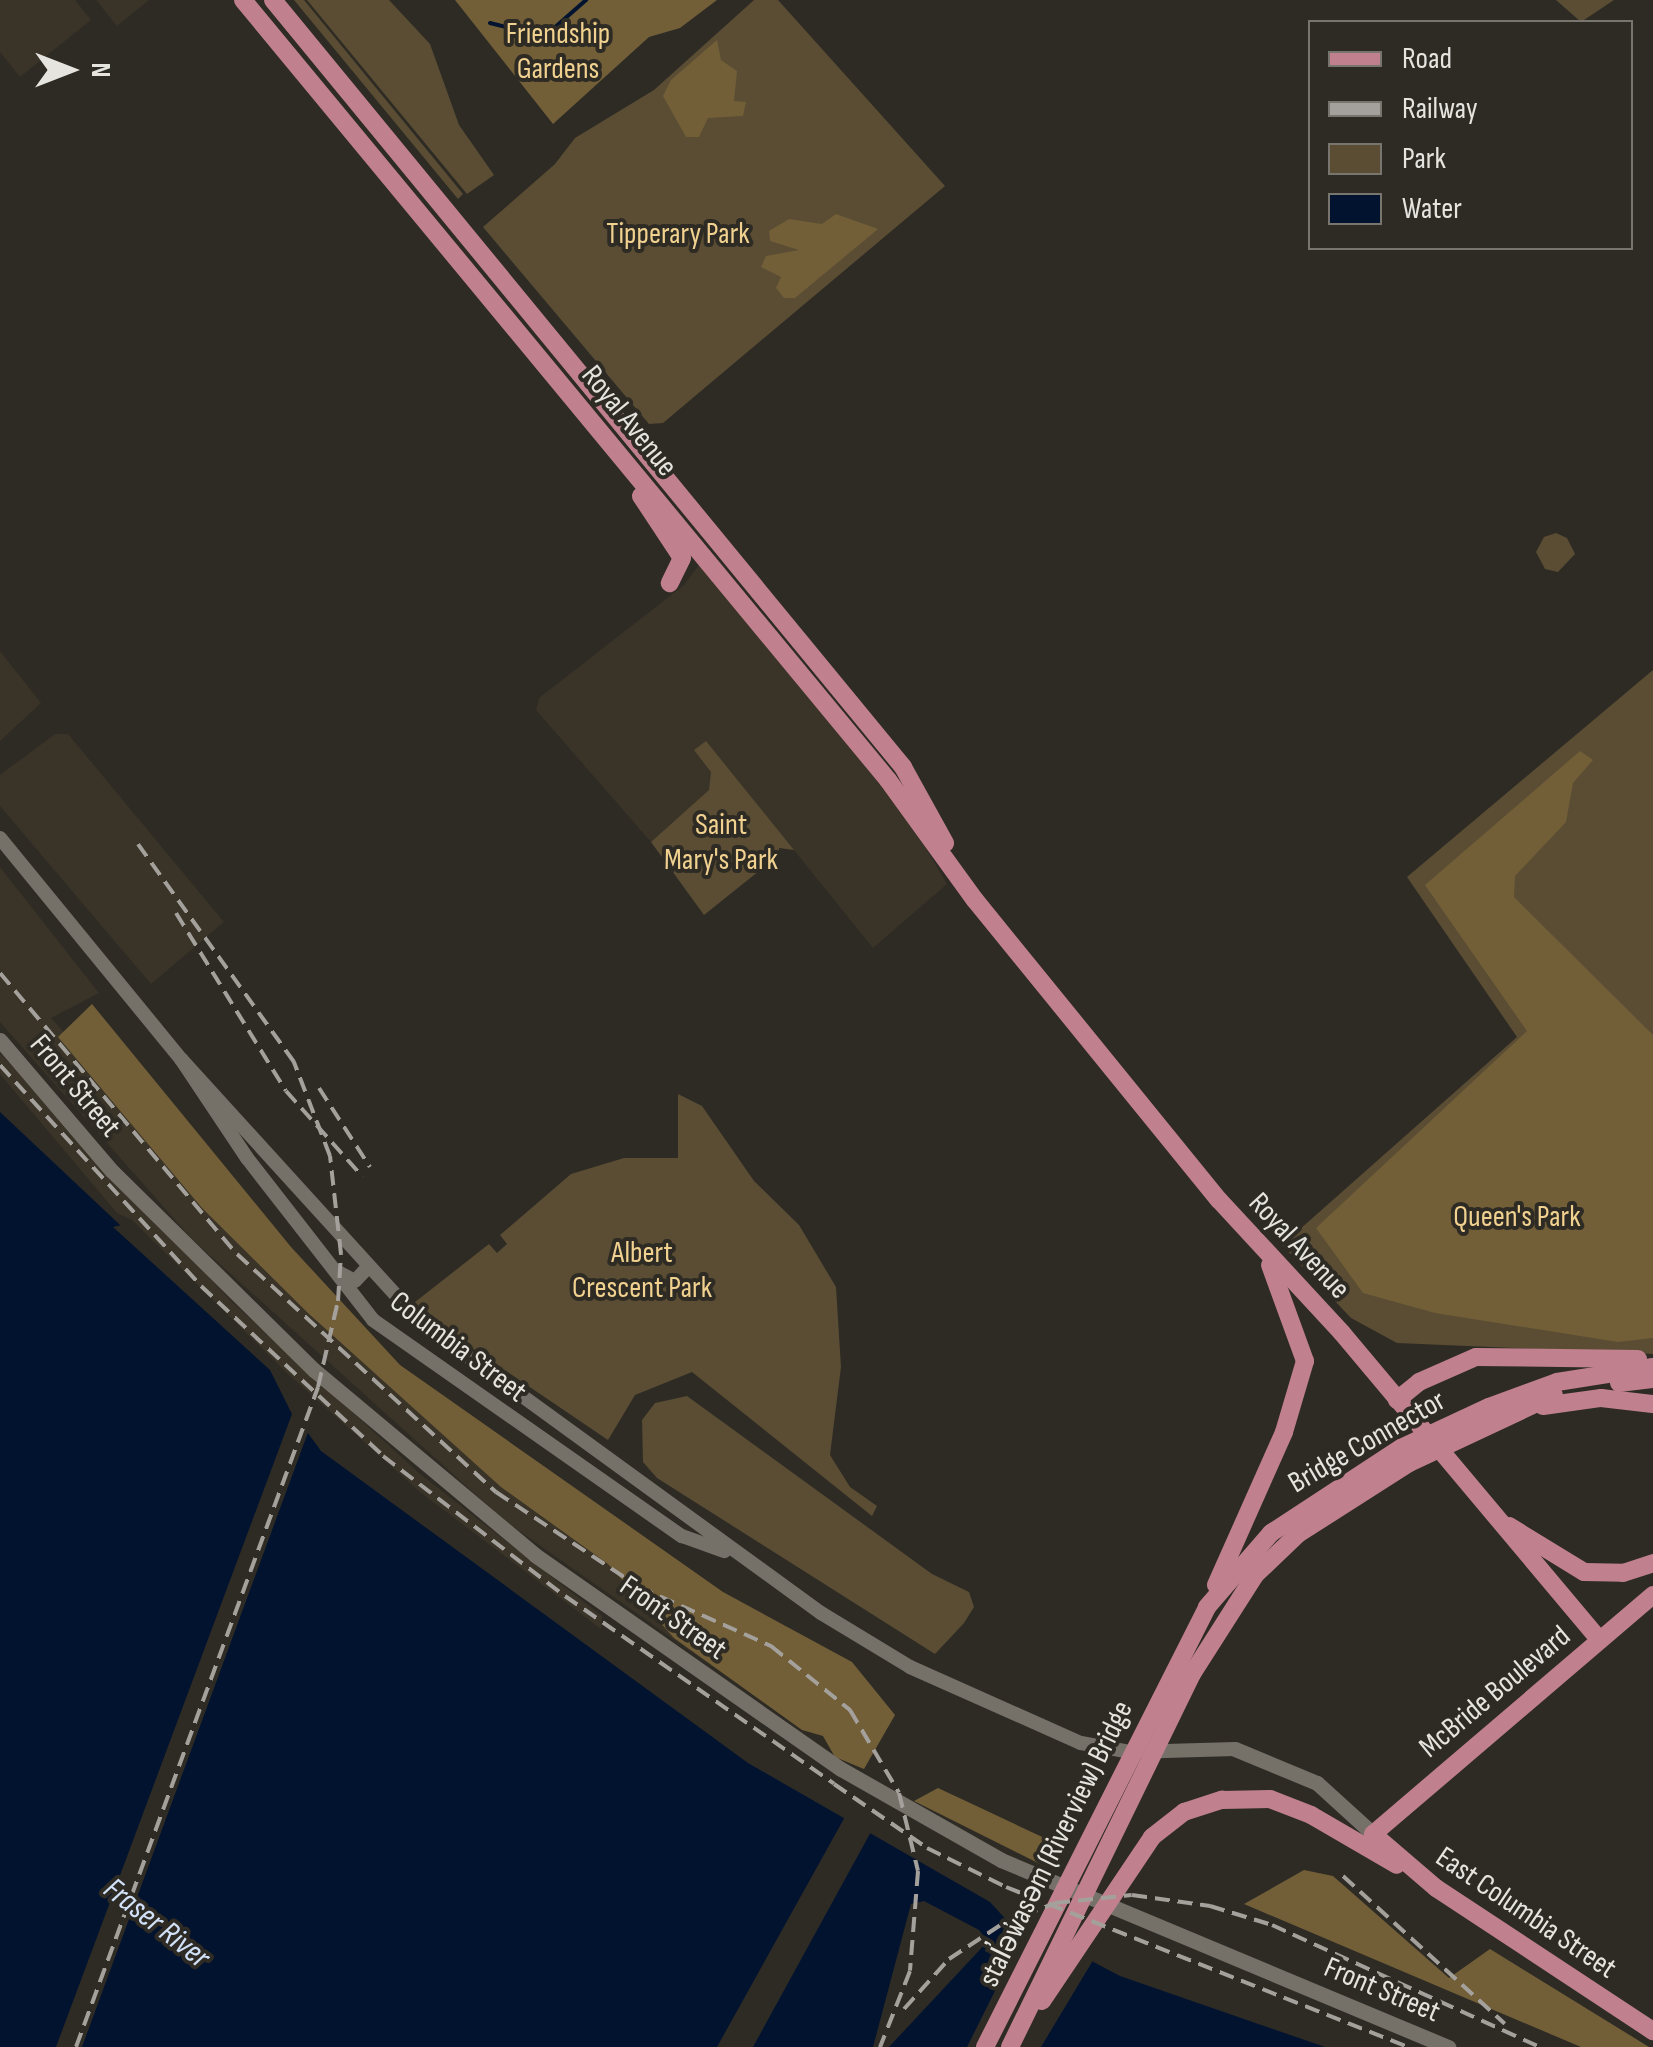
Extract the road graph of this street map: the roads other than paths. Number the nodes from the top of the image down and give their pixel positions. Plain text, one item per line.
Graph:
1 (243, 0) edge
2 (274, 0) edge
3 (628, 463) junction
4 (670, 583) dead end
5 (0, 838) edge
6 (964, 884) junction
7 (0, 1040) edge
8 (181, 1059) junction
9 (1264, 1251) junction
10 (324, 1262) junction
11 (368, 1267) junction
12 (1653, 1363) edge
13 (1653, 1379) edge
14 (1398, 1400) junction
15 (1653, 1404) edge
16 (1494, 1420) junction
17 (1493, 1513) junction
18 (734, 1555) junction
19 (1653, 1563) edge
20 (1652, 1596) edge
21 (1207, 1606) junction
22 (1600, 1640) junction
23 (1184, 1670) junction
24 (1235, 1749) joint
25 (1373, 1834) junction
26 (1436, 1888) junction
27 (1653, 2031) edge
28 (985, 2047) edge
29 (1011, 2047) edge
30 (1449, 2047) edge

1 - 3 main road, Royal Avenue
2 - 6 main road, Royal Avenue
3 - 4 main road
3 - 6 main road, Royal Avenue
5 - 8 street, Columbia Street
6 - 9 main road, Royal Avenue
7 - 30 main road, Front Street
8 - 10 street, Columbia Street
8 - 11 street, Columbia Street
9 - 14 main road, Royal Avenue
9 - 21 main road
10 - 11 street
10 - 18 street, Columbia Street
11 - 18 street, Columbia Street
12 - 14 main road
12 - 21 main road, Bridge Connector
13 - 16 main road, Bridge Connector
14 - 17 main road, Royal Avenue
15 - 16 main road
16 - 23 main road, Bridge Connector
17 - 19 main road
17 - 22 main road, Royal Avenue
18 - 24 street, Columbia Street
20 - 22 main road, McBride Boulevard
21 - 23 main road, Bridge Connector
22 - 25 main road, McBride Boulevard
23 - 28 main road, stal̕əw̓asəm (Riverview) Bridge
23 - 29 main road, stal̕əw̓asəm (Riverview) Bridge
24 - 25 main road, Columbia Street
25 - 26 main road, East Columbia Street
26 - 27 main road, East Columbia Street
26 - 29 main road

